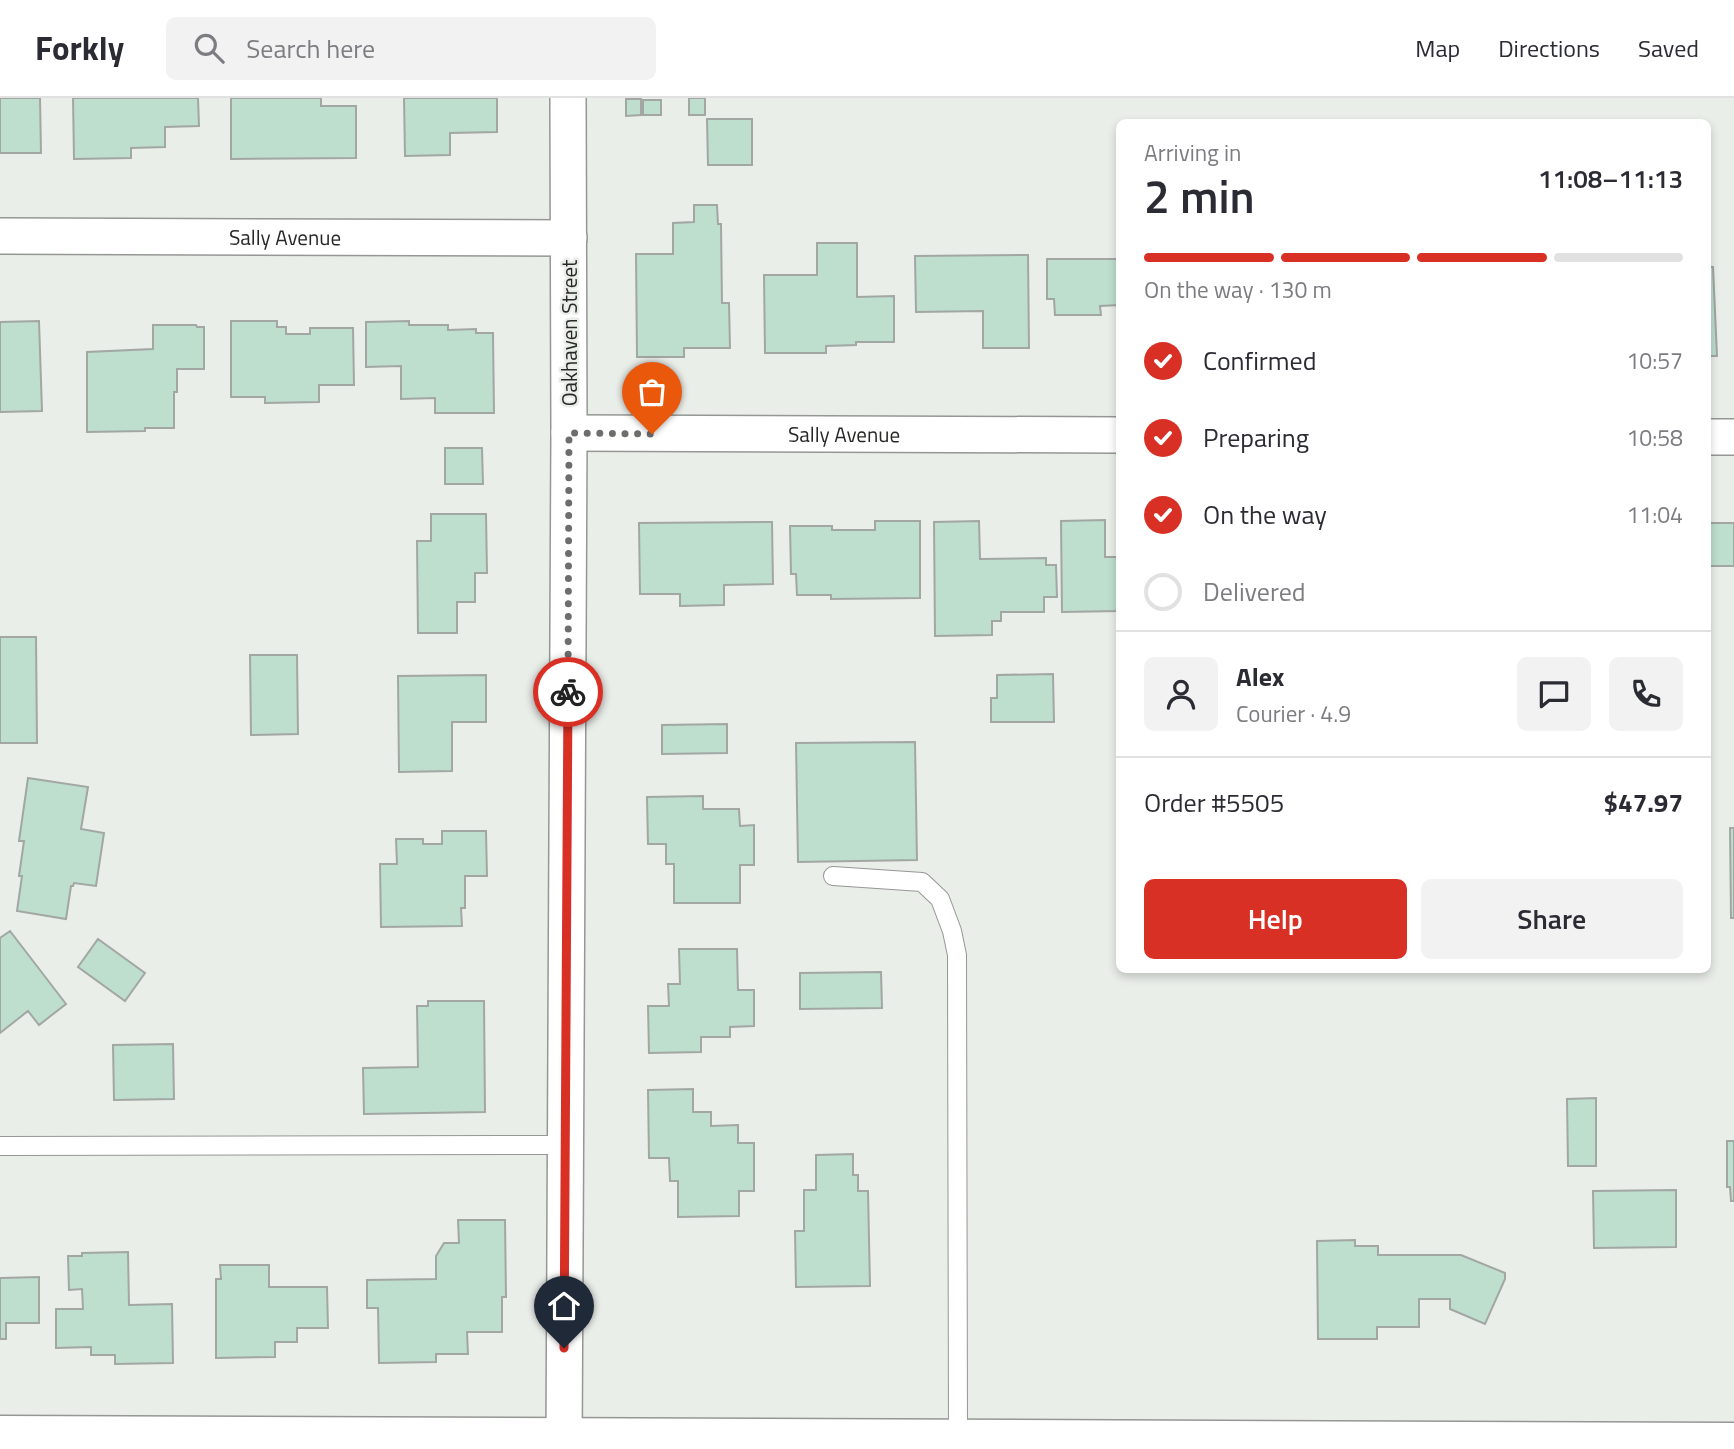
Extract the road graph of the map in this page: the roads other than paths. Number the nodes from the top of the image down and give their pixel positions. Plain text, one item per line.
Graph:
1 (569, 98) edge
2 (0, 236) edge
3 (569, 237) junction
4 (569, 433) junction
5 (1116, 435) edge
6 (1711, 437) edge
7 (1734, 437) edge
8 (833, 876) dead end
9 (565, 1145) junction
10 (0, 1146) edge
11 (0, 1435) edge
12 (958, 1439) junction
13 (1734, 1442) edge
14 (564, 1443) edge

1 - 3 street, Oakhaven Street
2 - 3 street, Sally Avenue
3 - 4 street, Oakhaven Street
4 - 5 street, Sally Avenue
4 - 9 street, Oakhaven Street
6 - 7 street
8 - 12 lane
9 - 10 lane
9 - 14 street, Oakhaven Street
11 - 14 main road
12 - 13 main road
12 - 14 main road

